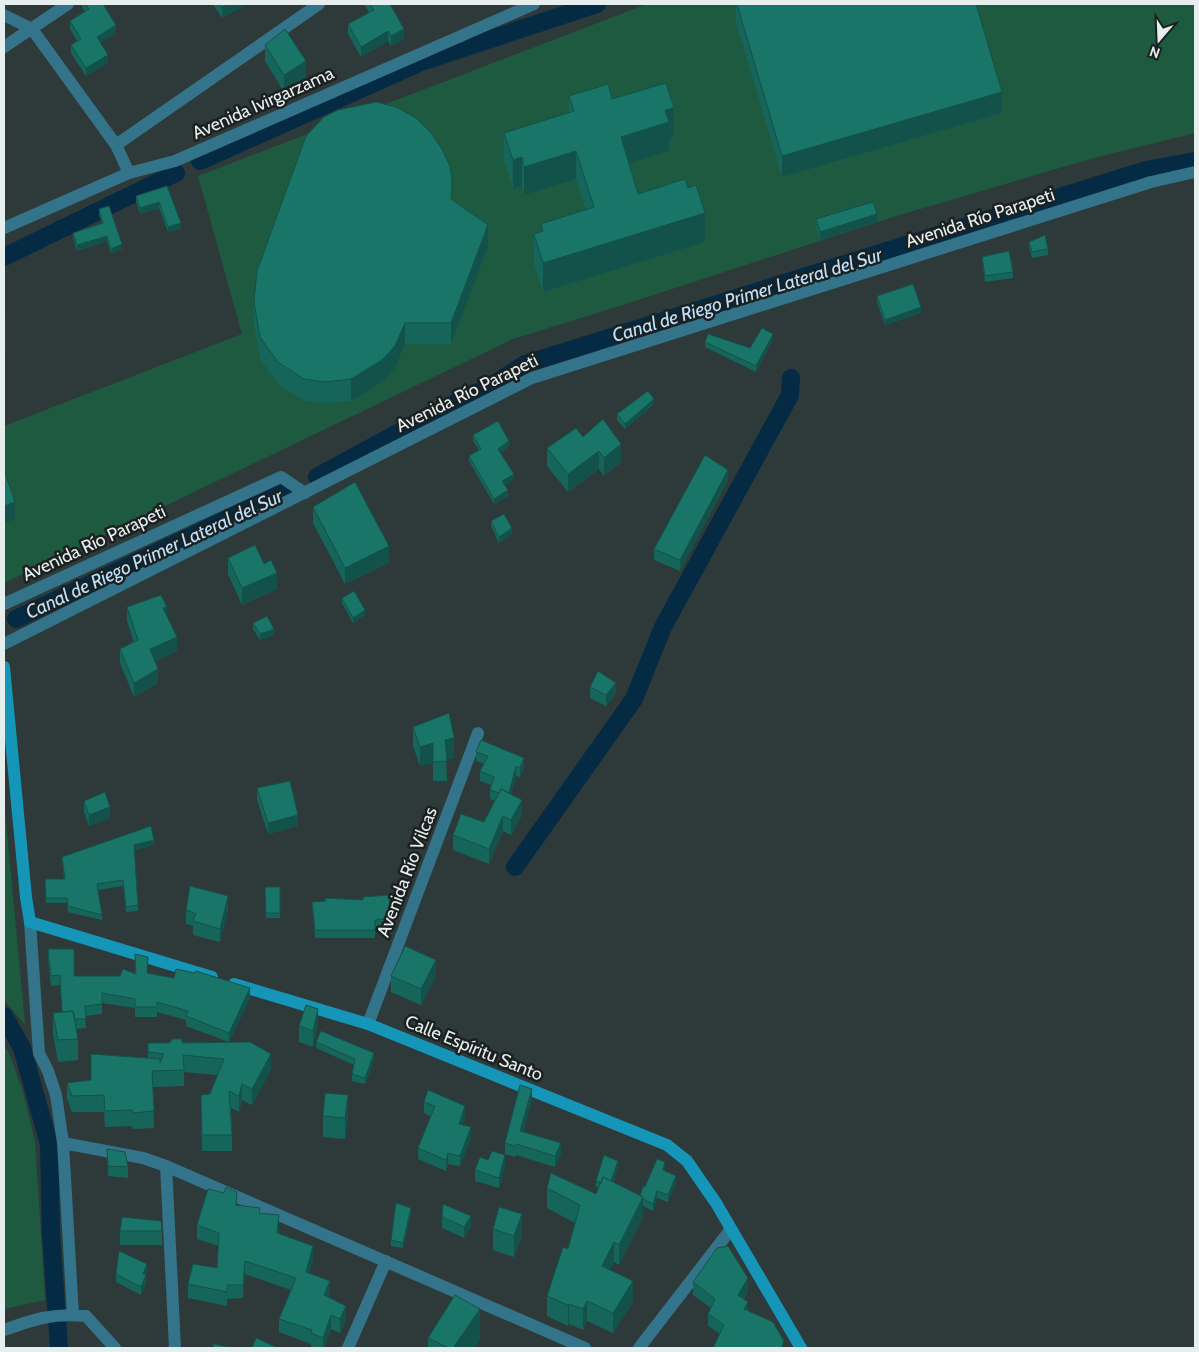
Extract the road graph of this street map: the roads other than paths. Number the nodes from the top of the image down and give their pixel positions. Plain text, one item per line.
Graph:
1 (68, 4) edge
2 (320, 4) edge
3 (534, 4) edge
4 (4, 14) edge
5 (32, 29) junction
6 (4, 47) edge
7 (116, 146) junction
8 (1195, 172) edge
9 (129, 173) junction
10 (4, 228) edge
11 (305, 493) junction
12 (4, 604) edge
13 (4, 644) edge
14 (4, 667) edge
15 (478, 733) dead end
16 (30, 922) junction
17 (368, 1024) junction
18 (63, 1143) junction
19 (166, 1166) junction
20 (731, 1229) junction
21 (386, 1261) junction
22 (69, 1314) junction
23 (4, 1330) edge
24 (115, 1348) edge
25 (175, 1348) edge
26 (348, 1348) edge
27 (584, 1348) edge
28 (639, 1348) edge
29 (801, 1348) edge

1 - 5 street
2 - 7 street
3 - 9 street, Avenida Ivirgarzama
4 - 5 street
5 - 6 street
5 - 7 street
7 - 9 street
8 - 11 street, Avenida Río Parapeti
9 - 10 street, Avenida Ivirgarzama
11 - 12 street, Avenida Río Parapeti
11 - 13 street, Avenida Río Parapeti
14 - 16 main road
15 - 17 street, Avenida Río Vilcas
16 - 17 main road, Calle Espíritu Santo
16 - 18 street
17 - 20 main road, Calle Espíritu Santo
18 - 19 street
18 - 22 street
19 - 21 street
19 - 25 street
20 - 28 street
20 - 29 main road, Calle Espíritu Santo
21 - 26 street
21 - 27 street
22 - 23 street
22 - 24 street

